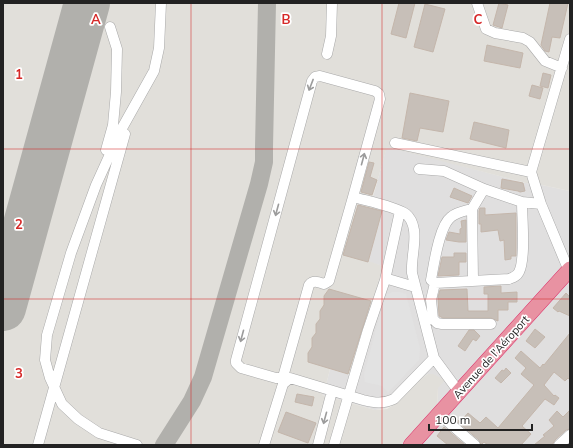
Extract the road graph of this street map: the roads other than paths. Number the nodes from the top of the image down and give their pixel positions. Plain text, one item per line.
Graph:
1 (161, 3) edge
2 (332, 3) edge
3 (477, 3) edge
4 (110, 28) dead end
5 (570, 39) edge
6 (327, 54) dead end
7 (562, 68) junction
8 (130, 115) junction
9 (395, 143) dead end
10 (419, 169) dead end
11 (530, 172) junction
12 (96, 185) junction
13 (484, 189) junction
14 (353, 197) junction
15 (522, 202) junction
16 (541, 204) junction
17 (472, 209) junction
18 (400, 211) junction
19 (570, 270) edge
20 (385, 280) junction
21 (473, 280) junction
22 (435, 283) junction
23 (416, 287) junction
24 (490, 324) dead end
25 (434, 358) junction
26 (54, 388) junction
27 (332, 391) junction
28 (459, 392) junction
29 (349, 395) junction
30 (440, 414) junction
31 (570, 435) edge
32 (38, 445) edge
33 (137, 445) edge
34 (264, 445) edge
35 (318, 445) edge
36 (334, 445) edge
37 (411, 445) edge
38 (475, 445) edge
39 (559, 445) edge

1 - 8 street
2 - 6 street
3 - 7 street
4 - 12 street
5 - 7 street
7 - 11 street
8 - 12 street
8 - 26 street
9 - 11 street
10 - 13 street
11 - 16 street
12 - 26 street
13 - 15 street
13 - 17 street
14 -> 14 street
14 - 18 street
15 - 16 street
15 - 21 street
16 - 19 street
17 - 21 street
17 - 22 street
18 - 20 street
18 - 23 street
19 - 28 highway, Avenue de l'Aéroport
20 - 23 street
20 - 29 street
21 - 22 street
22 - 24 street
23 - 25 street
25 - 28 street
25 - 29 street
26 - 32 street
26 - 33 street
27 - 29 street
27 - 34 street
27 -> 35 street
28 - 30 highway, Avenue de l'Aéroport
29 - 36 street
30 - 37 highway, Avenue de l'Aéroport
30 - 38 street
31 - 39 street

